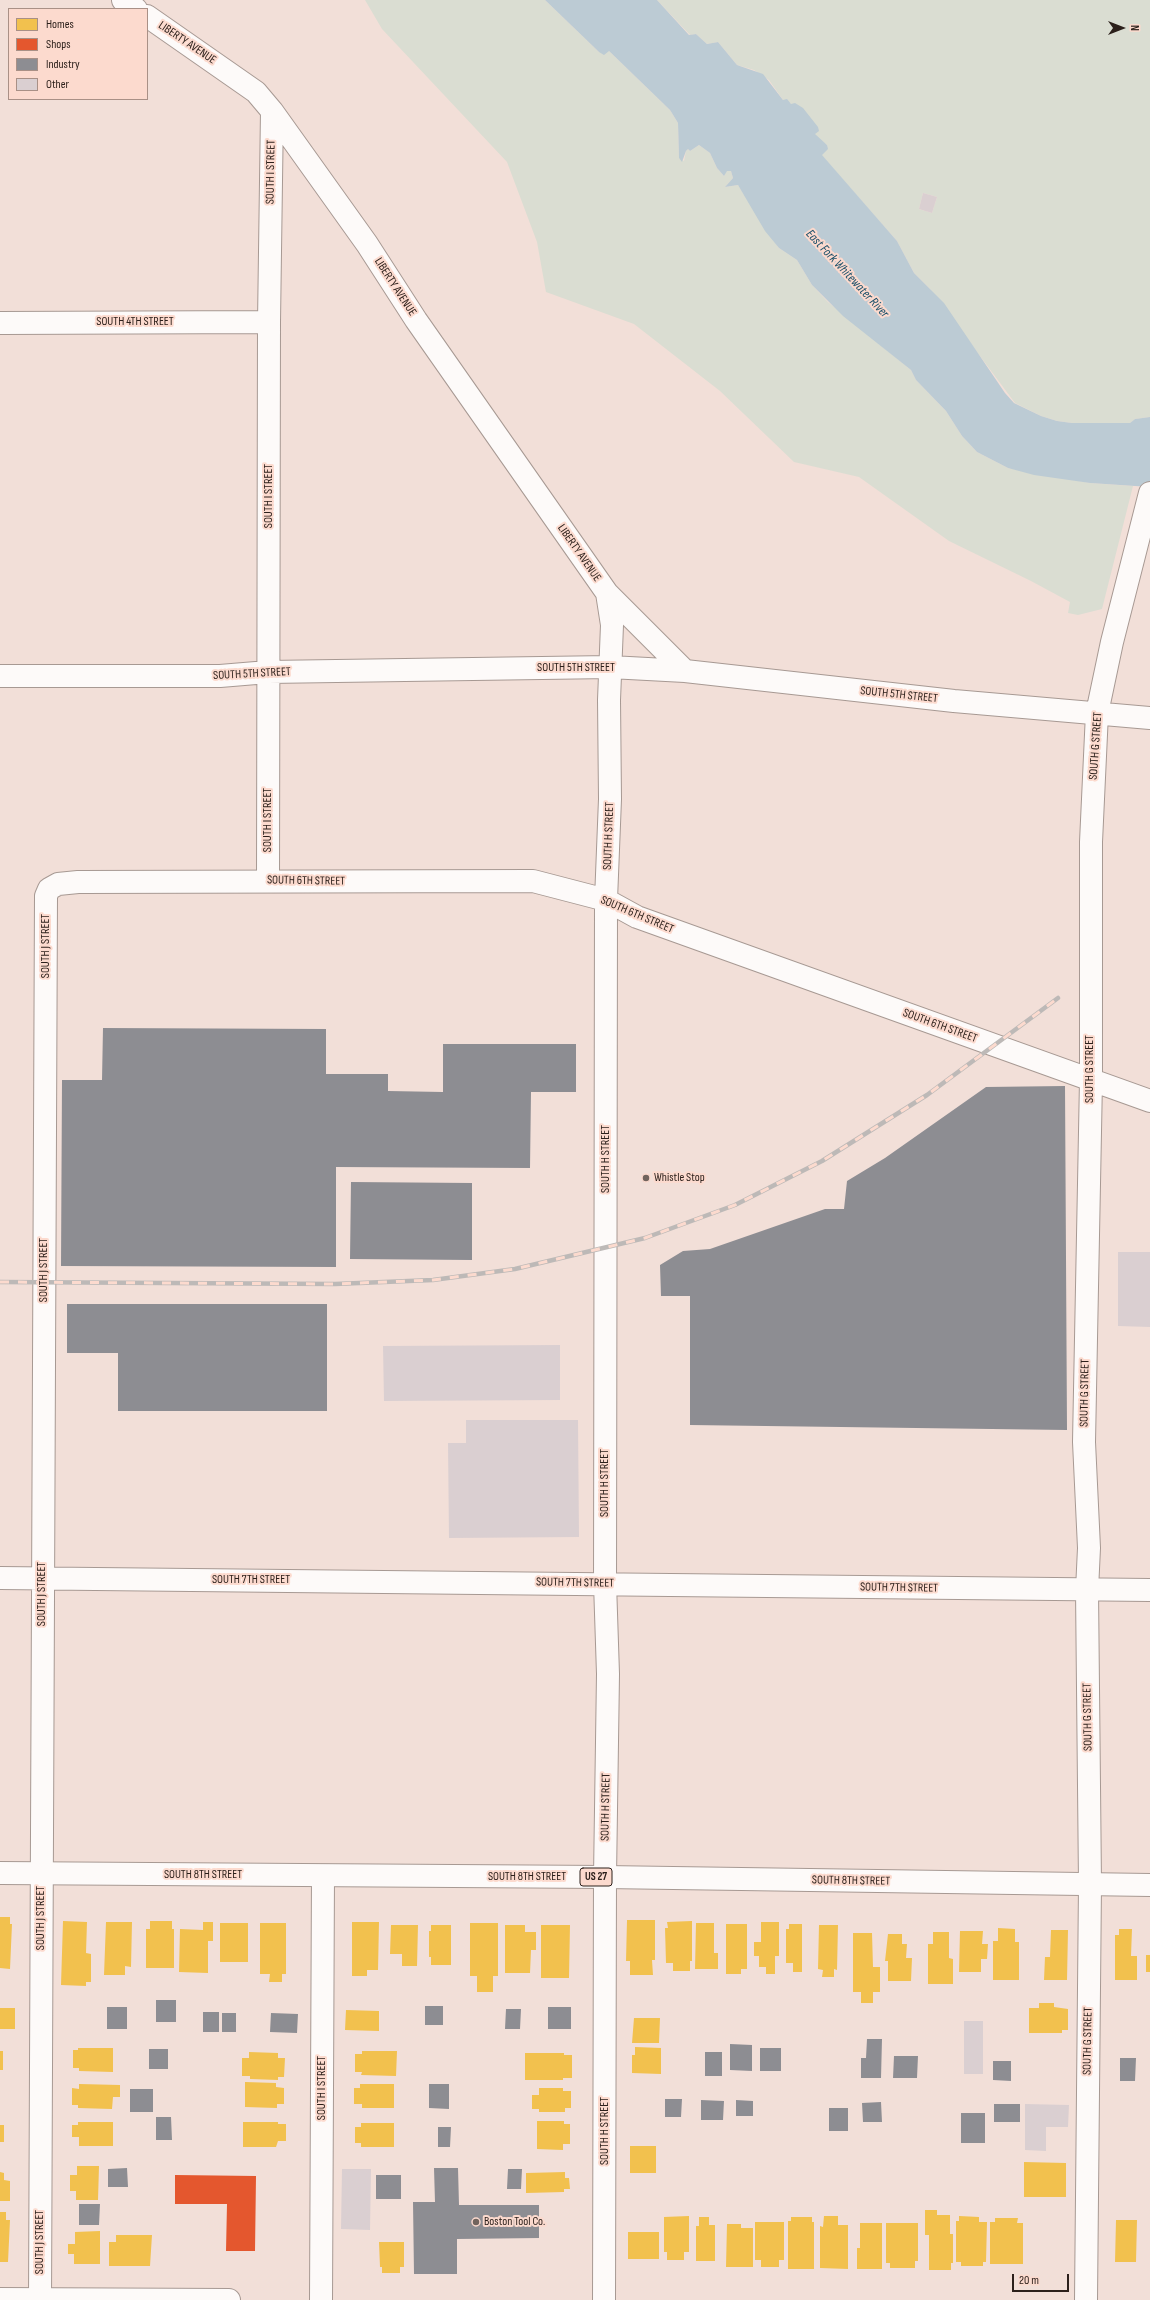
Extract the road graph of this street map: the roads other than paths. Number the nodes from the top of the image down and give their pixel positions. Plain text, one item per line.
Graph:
1 (123, 0) edge
2 (135, 8) edge
3 (148, 17) edge
4 (272, 111) junction
5 (269, 322) junction
6 (0, 323) edge
7 (1150, 493) edge
8 (607, 593) junction
9 (610, 667) junction
10 (686, 671) junction
11 (268, 672) junction
12 (0, 676) edge
13 (1097, 713) junction
14 (1150, 718) edge
15 (268, 881) junction
16 (49, 889) joint
17 (606, 900) junction
18 (1090, 1080) junction
19 (1150, 1101) edge
20 (0, 1578) edge
21 (42, 1578) junction
22 (605, 1583) junction
23 (1087, 1590) junction
24 (1150, 1590) edge
25 (0, 1873) edge
26 (41, 1874) junction
27 (323, 1876) junction
28 (605, 1877) junction
29 (1090, 1884) junction
30 (1150, 1885) edge
31 (0, 2299) edge
32 (40, 2299) junction
33 (229, 2300) edge
34 (320, 2300) edge
35 (604, 2300) edge
36 (1086, 2300) edge

1 - 2 main road
3 - 4 main road, LIBERTY AVENUE
4 - 5 main road, SOUTH I STREET
4 - 8 main road, LIBERTY AVENUE
5 - 6 main road, SOUTH 4TH STREET
5 - 11 main road, SOUTH I STREET
7 - 13 main road, SOUTH G STREET
8 - 9 main road, LIBERTY AVENUE
8 - 10 main road, LIBERTY AVENUE
9 - 10 main road, SOUTH 5TH STREET
9 - 11 main road, SOUTH 5TH STREET
9 - 17 main road, SOUTH H STREET
10 - 13 main road, SOUTH 5TH STREET
11 - 12 main road, SOUTH 5TH STREET
11 - 15 main road, SOUTH I STREET
13 - 14 main road, SOUTH 5TH STREET
13 - 18 main road, SOUTH G STREET
15 - 16 main road, SOUTH 6TH STREET
15 - 17 main road, SOUTH 6TH STREET
16 - 21 main road, SOUTH J STREET
17 - 18 main road, SOUTH 6TH STREET
17 - 22 main road, SOUTH H STREET
18 - 19 main road, SOUTH 6TH STREET
18 - 23 main road, SOUTH G STREET
20 - 21 main road, SOUTH 7TH STREET
21 - 22 main road, SOUTH 7TH STREET
21 - 26 main road, SOUTH J STREET
22 - 23 main road, SOUTH 7TH STREET
22 - 28 main road, SOUTH H STREET
23 - 24 main road, SOUTH 7TH STREET
23 - 29 main road, SOUTH G STREET
25 - 26 main road, SOUTH 8TH STREET / US 27
26 - 27 main road, SOUTH 8TH STREET / US 27
26 - 32 main road, SOUTH J STREET
27 - 28 main road, SOUTH 8TH STREET / US 27
27 - 34 main road, SOUTH I STREET
28 - 29 main road, SOUTH 8TH STREET / US 27
28 - 35 main road, SOUTH H STREET
29 - 30 main road, SOUTH 8TH STREET / US 27
29 - 36 main road, SOUTH G STREET
31 - 32 main road
32 - 33 main road

